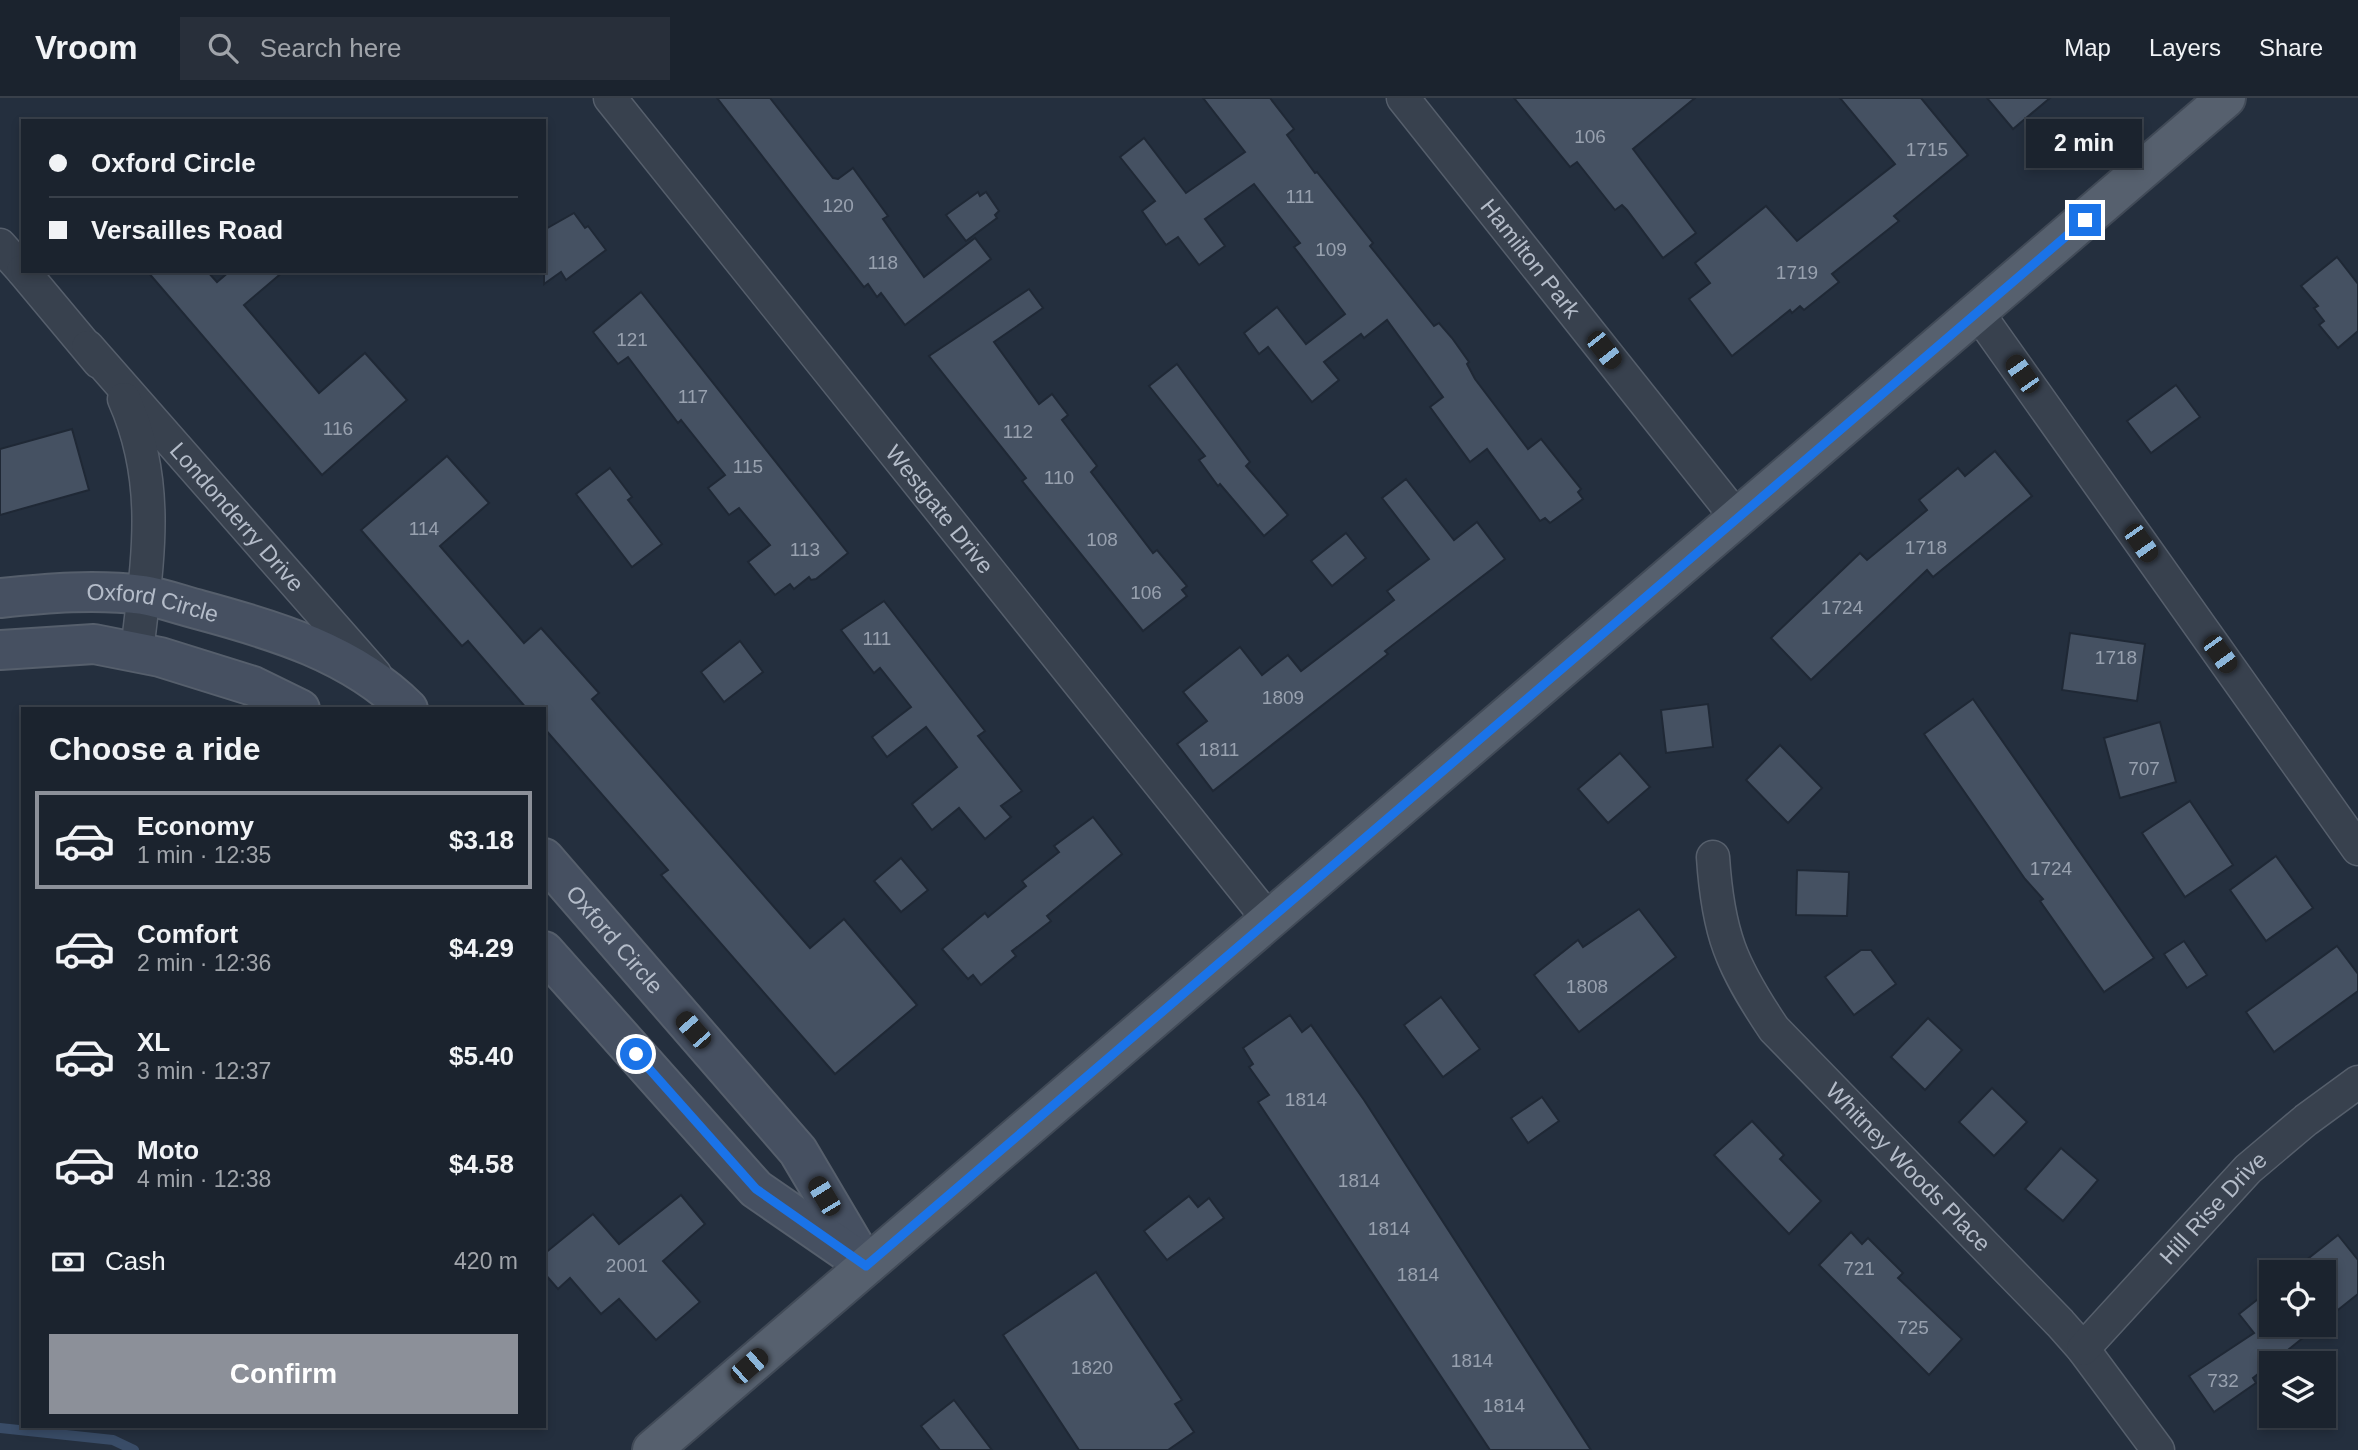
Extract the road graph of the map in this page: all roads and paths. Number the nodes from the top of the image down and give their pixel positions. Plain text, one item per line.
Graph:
1 (610, 98) edge
2 (1403, 98) edge
3 (2226, 98) edge
4 (0, 245) edge
5 (21, 269) edge
6 (25, 273) edge
7 (1978, 313) junction
8 (88, 346) junction
9 (1737, 518) junction
10 (144, 595) junction
11 (0, 598) edge
12 (0, 650) edge
13 (137, 652) junction
14 (398, 698) edge
15 (296, 707) edge
16 (2358, 849) edge
17 (1713, 857) dead end
18 (546, 860) edge
19 (1269, 920) junction
20 (546, 953) edge
21 (2358, 1082) edge
22 (866, 1266) junction
23 (2083, 1349) junction
24 (652, 1450) edge
25 (2158, 1450) edge

1 - 19 street, Westgate Drive
2 - 9 street, Hamilton Park
3 - 7 main road
4 - 5 street, Londonderry Drive
6 - 8 street, Londonderry Drive
7 - 9 main road
7 - 16 street
8 - 10 street, Londonderry Drive
8 - 14 street, Londonderry Drive
9 - 19 main road
10 - 11 street, Oxford Circle
10 - 13 street, Londonderry Drive
10 - 14 street, Oxford Circle
12 - 13 street
13 - 15 street
17 - 23 street, Whitney Woods Place
18 - 22 street, Oxford Circle
19 - 22 main road
20 - 22 street
21 - 23 street, Hill Rise Drive
22 - 24 main road
23 - 25 street, Whitney Woods Place

